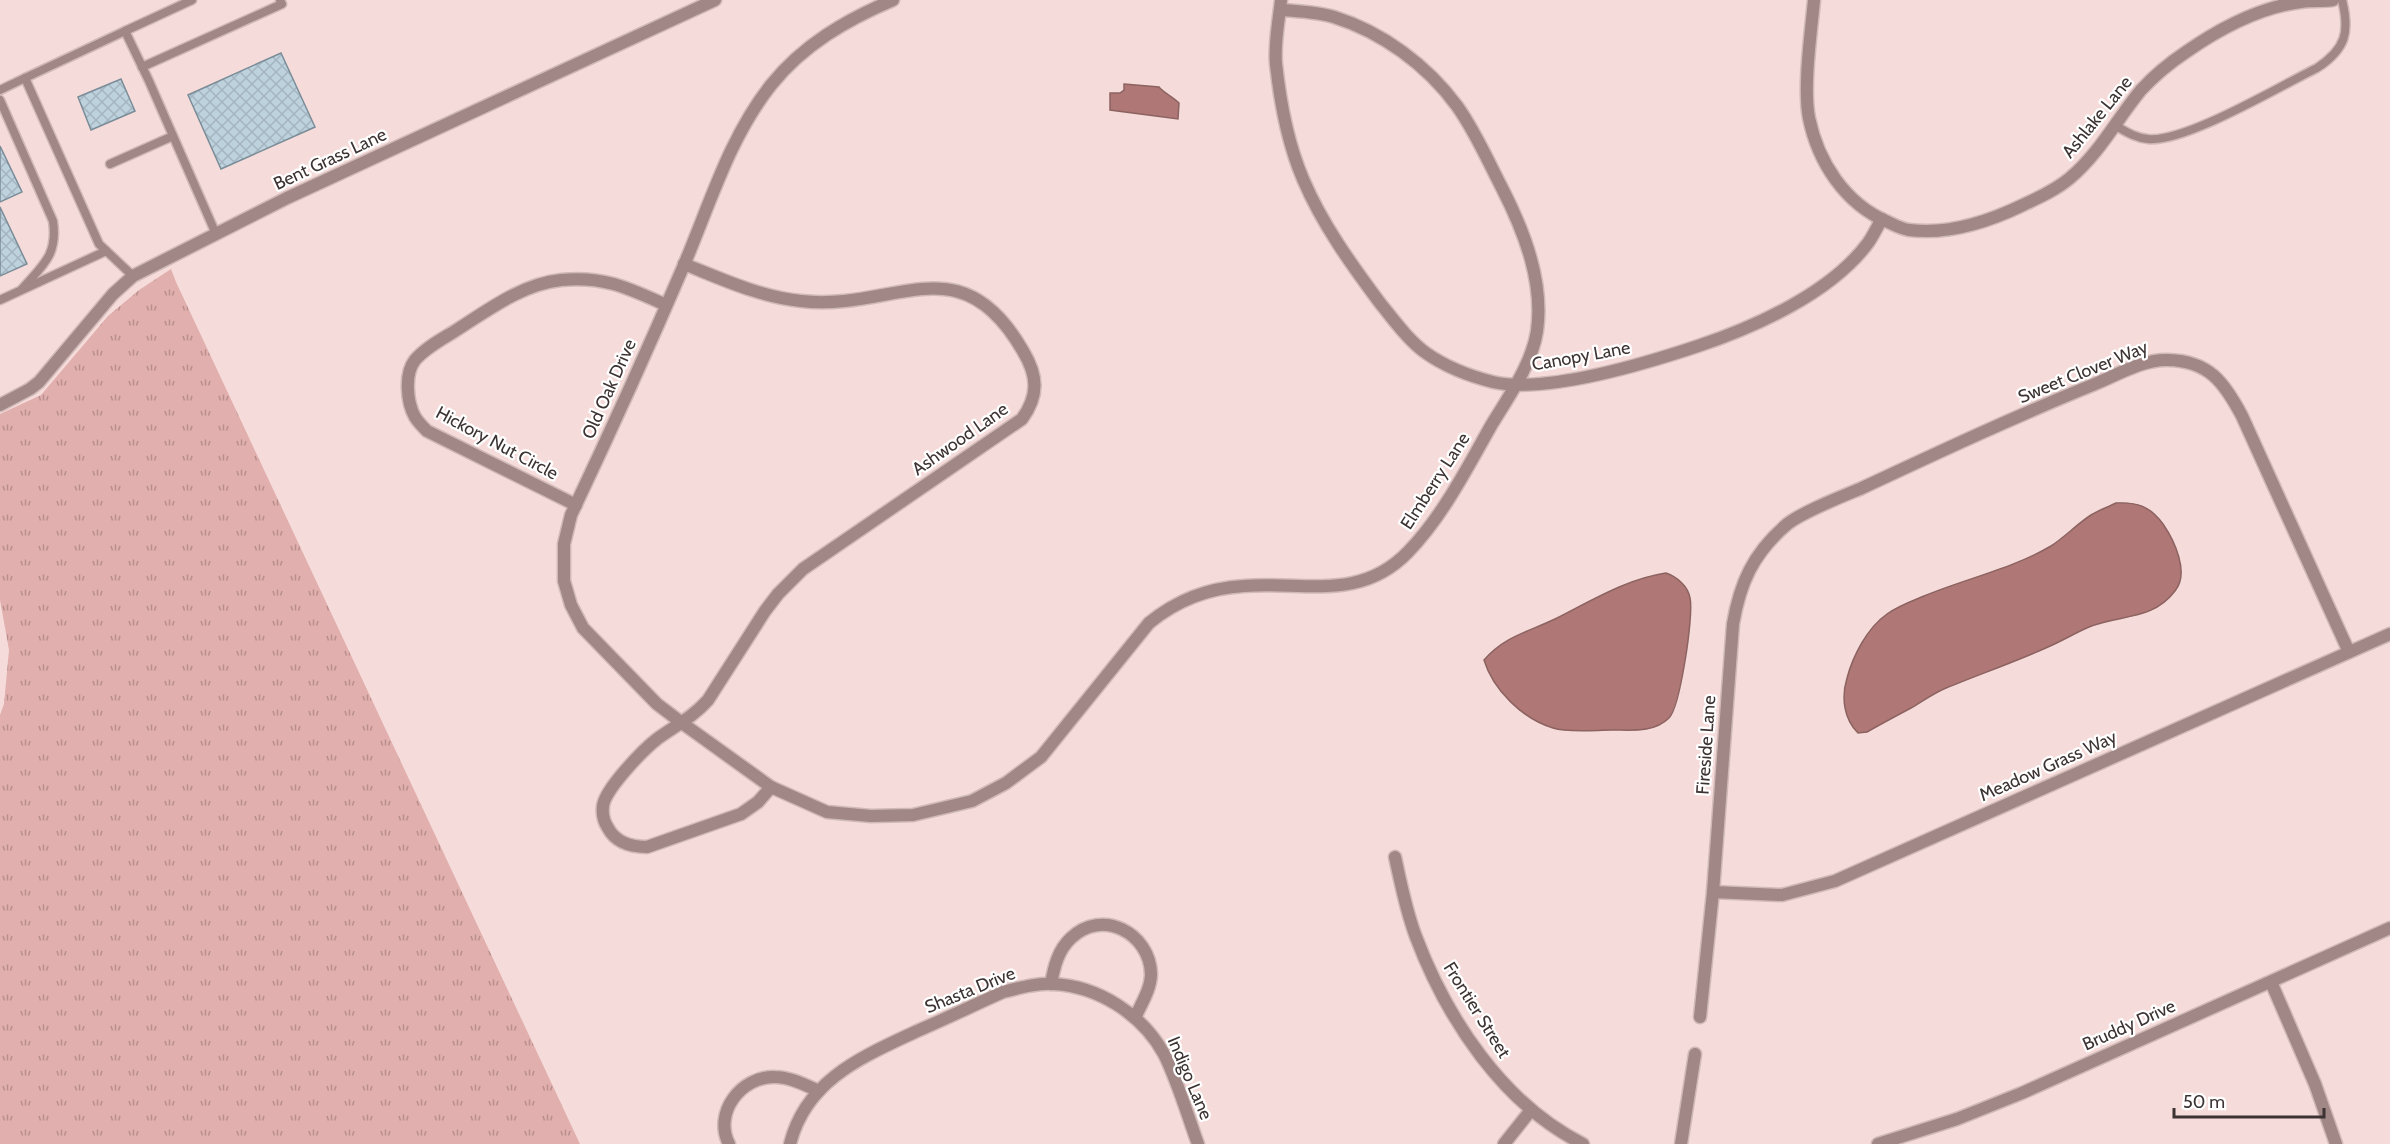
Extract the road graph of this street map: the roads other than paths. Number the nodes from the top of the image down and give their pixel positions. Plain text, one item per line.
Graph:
1 (192, 0) edge
2 (280, 0) edge
3 (715, 0) edge
4 (893, 0) edge
5 (1814, 0) edge
6 (2333, 0) edge
7 (2342, 0) edge
8 (1280, 5) edge
9 (125, 32) junction
10 (142, 67) junction
11 (26, 78) junction
12 (0, 90) edge
13 (0, 100) edge
14 (2114, 125) junction
15 (173, 136) junction
16 (110, 164) dead end
17 (1882, 219) junction
18 (216, 234) junction
19 (106, 250) junction
20 (684, 264) junction
21 (133, 276) junction
22 (22, 290) junction
23 (0, 300) edge
24 (666, 305) junction
25 (1516, 384) junction
26 (0, 405) edge
27 (576, 505) junction
28 (1816, 509) joint
29 (2390, 634) edge
30 (2349, 652) junction
31 (682, 723) junction
32 (771, 787) junction
33 (1395, 857) dead end
34 (1713, 892) junction
35 (2390, 928) edge
36 (2271, 982) junction
37 (1051, 984) junction
38 (1700, 1017) dead end
39 (1135, 1018) junction
40 (1695, 1054) dead end
41 (819, 1091) junction
42 (1531, 1110) junction
43 (729, 1144) edge
44 (790, 1144) edge
45 (1198, 1144) edge
46 (1504, 1144) edge
47 (1582, 1144) edge
48 (1681, 1144) edge
49 (1878, 1144) edge
50 (2336, 1144) edge

1 - 9 lane
2 - 10 lane
3 - 18 street, Bent Grass Lane
4 - 20 street, Old Oak Drive
5 - 17 street, Ashlake Lane
6 - 14 street, Ashlake Lane
7 - 14 lane
8 - 25 street, Canopy Lane
8 - 25 street, Elmberry Lane
9 - 10 lane
9 - 11 lane
10 - 15 lane
11 - 12 lane
11 - 19 lane
13 - 22 lane
14 - 17 street, Ashlake Lane
15 - 16 lane
15 - 18 lane
17 - 25 street, Canopy Lane
18 - 21 street, Bent Grass Lane
19 - 21 lane
19 - 22 lane
20 - 24 street, Old Oak Drive
20 - 31 street, Ashwood Lane
21 - 26 street, Bent Grass Lane
22 - 23 lane
24 - 27 street, Old Oak Drive
24 - 27 street, Hickory Nut Circle
25 - 32 street, Elmberry Lane
27 - 31 street, Old Oak Drive
28 - 30 street, Sweet Clover Way
28 - 34 street, Fireside Lane
29 - 30 street, Meadow Grass Way
30 - 34 street, Meadow Grass Way
31 - 32 street, Old Oak Drive
31 - 32 street, Ashwood Lane
33 - 42 street, Frontier Street
34 - 38 street, Fireside Lane
35 - 36 street, Bruddy Drive
36 - 49 street, Bruddy Drive
36 - 50 street
37 - 39 street, Indigo Lane
37 - 39 street
37 - 41 street, Shasta Drive
39 - 45 street, Indigo Lane
40 - 48 street
41 - 43 street
41 - 44 street, Shasta Drive
42 - 46 street
42 - 47 street, Frontier Street

